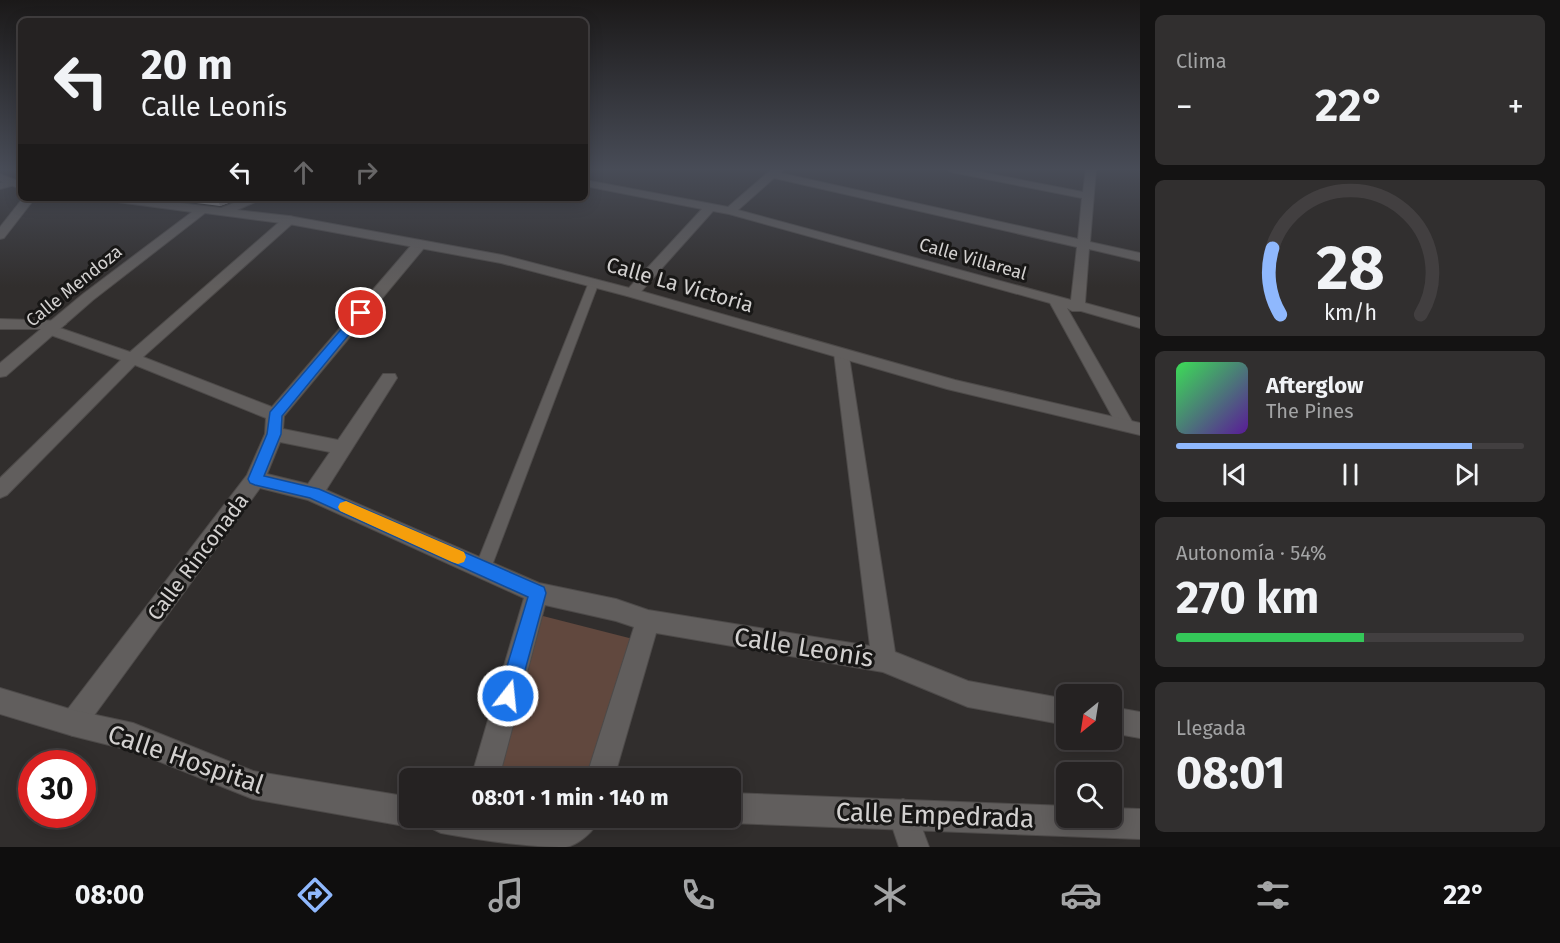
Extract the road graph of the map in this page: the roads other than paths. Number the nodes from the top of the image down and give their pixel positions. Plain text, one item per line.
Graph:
1 (21, 209) edge
2 (198, 209) edge
3 (202, 209) junction
4 (229, 209) edge
5 (709, 209) edge
6 (718, 209) edge
7 (733, 209) edge
8 (929, 209) edge
9 (1087, 209) edge
10 (222, 211) junction
11 (730, 211) junction
12 (289, 220) junction
13 (0, 235) edge
14 (419, 245) junction
15 (1083, 246) junction
16 (1140, 257) edge
17 (594, 282) junction
18 (632, 292) junction
19 (1056, 301) junction
20 (1077, 308) junction
21 (1140, 323) edge
22 (0, 324) edge
23 (54, 327) junction
24 (842, 353) junction
25 (131, 359) junction
26 (0, 372) edge
27 (389, 378) dead end
28 (275, 424) junction
29 (1132, 427) edge
30 (342, 448) junction
31 (255, 479) junction
32 (0, 490) edge
33 (314, 493) junction
34 (483, 568) junction
35 (537, 593) junction
36 (648, 621) junction
37 (884, 660) junction
38 (0, 701) edge
39 (1056, 710) edge
40 (1122, 722) edge
41 (73, 723) junction
42 (1140, 725) edge
43 (487, 768) edge
44 (603, 768) edge
45 (741, 808) edge
46 (399, 810) edge
47 (903, 814) junction
48 (1140, 824) edge
49 (501, 828) edge
50 (573, 828) edge
51 (554, 843) edge
52 (914, 847) edge

1 - 13 street
2 - 3 street, Calle La Victoria
3 - 10 street, Calle La Victoria
3 - 23 street, Calle Mendoza
4 - 10 street
5 - 18 street
6 - 11 street, Calle Villareal
7 - 11 street
8 - 15 street
9 - 15 street
10 - 12 street, Calle La Victoria
11 - 19 street, Calle Villareal
12 - 14 street, Calle La Victoria
12 - 25 street
14 - 17 street, Calle La Victoria
14 - 28 street, Calle Rinconada
15 - 16 street
15 - 20 street
17 - 18 street, Calle La Victoria
17 - 34 lane
18 - 24 street, Calle La Victoria
19 - 20 street, Calle Villareal
19 - 29 street
20 - 21 street, Calle Villareal
22 - 23 street
23 - 25 street
23 - 26 street, Calle Mendoza
24 - 29 street, Calle La Victoria
24 - 37 street
25 - 28 street
25 - 32 street
27 - 30 street
28 - 30 street
28 - 31 street, Calle Rinconada
30 - 33 street
31 - 33 street, Calle Leonís
31 - 41 street, Calle Rinconada
33 - 34 street, Calle Leonís
34 - 35 street, Calle Leonís
35 - 36 street, Calle Leonís
35 - 43 street
36 - 37 street, Calle Leonís
36 - 44 street
37 - 39 street, Calle Leonís
38 - 41 street, Calle Hospital
40 - 42 street
41 - 46 street, Calle Hospital
45 - 47 street, Calle Empedrada
47 - 48 street, Calle Empedrada
47 - 52 street
49 - 51 street
50 - 51 street

